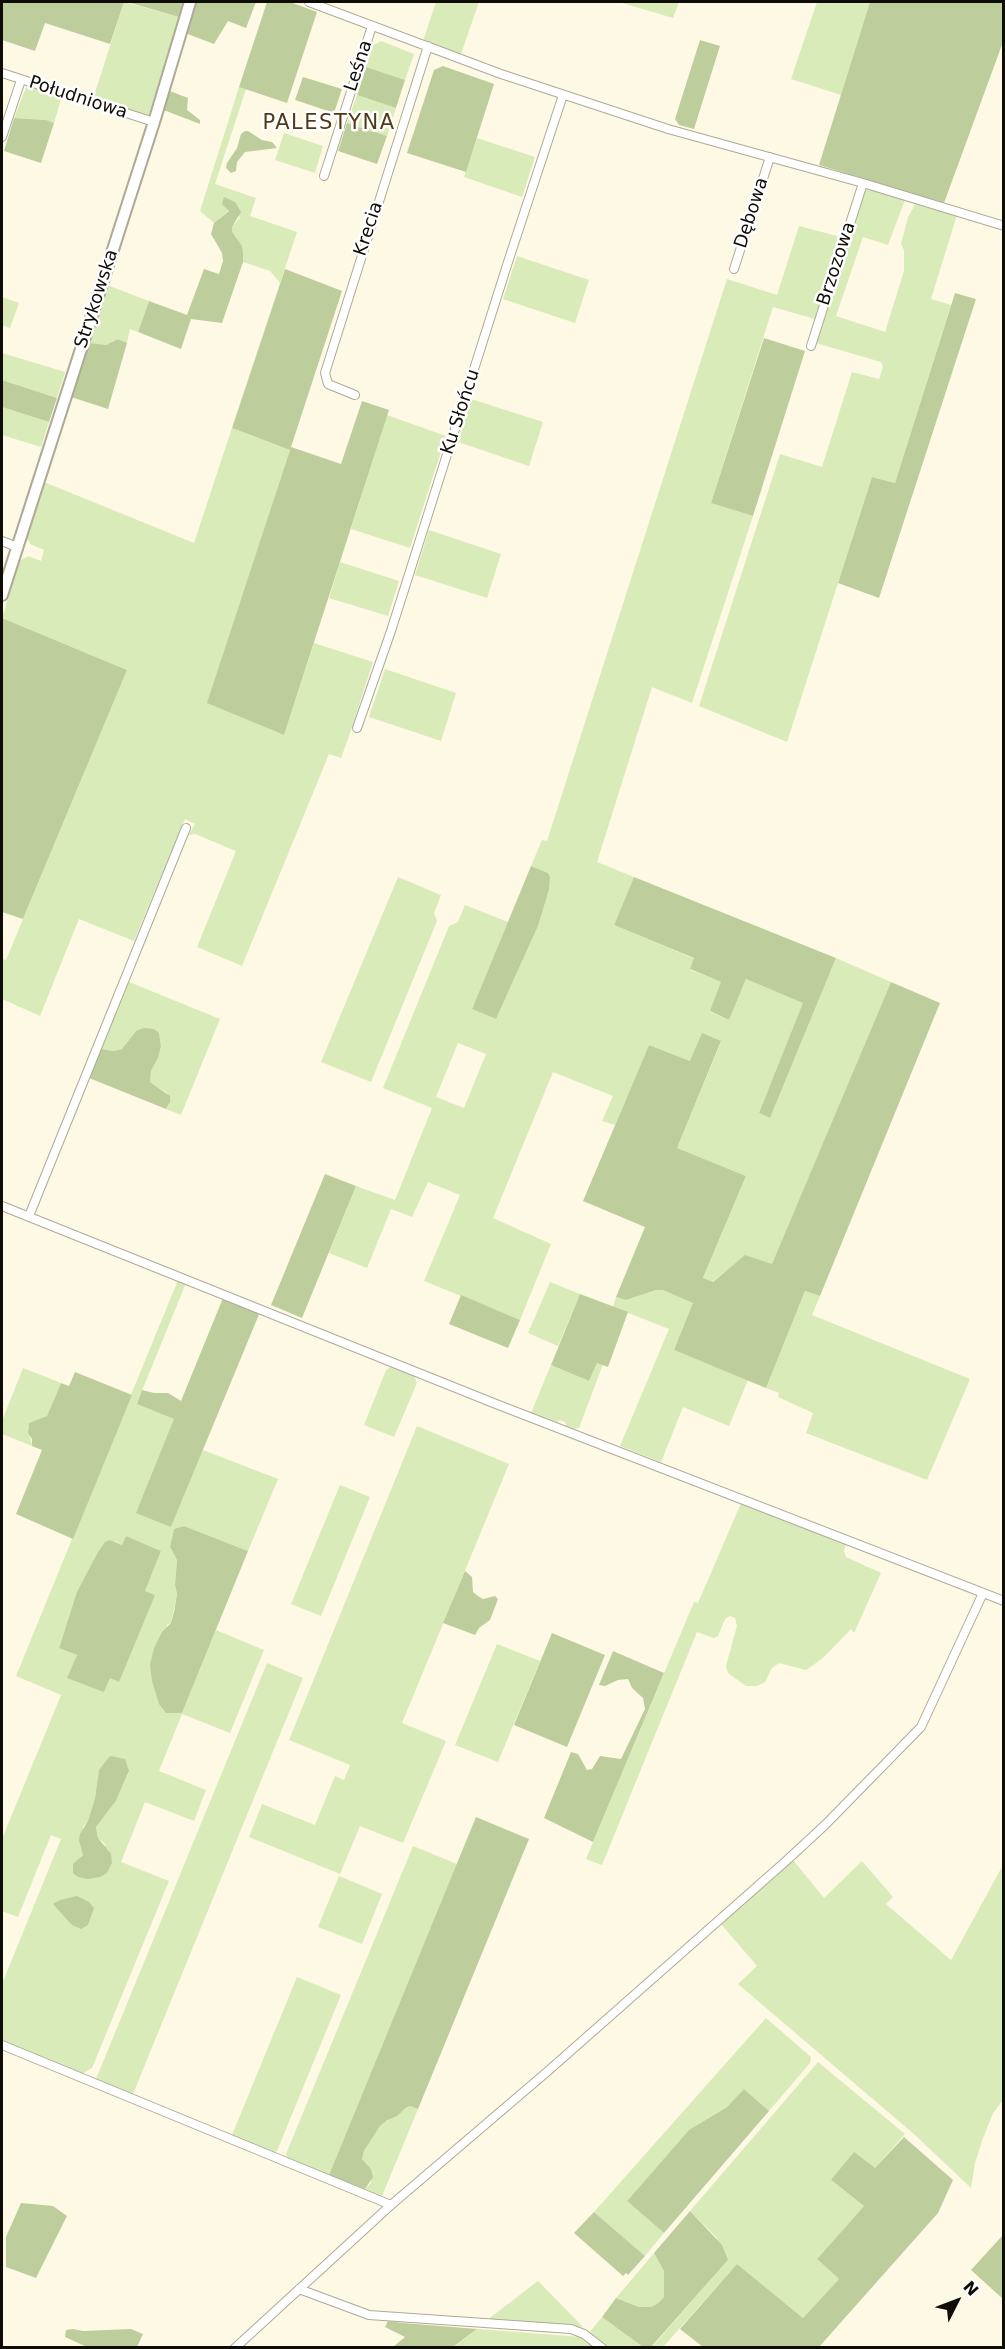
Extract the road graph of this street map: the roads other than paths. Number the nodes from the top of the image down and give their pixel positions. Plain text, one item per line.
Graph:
1 (190, 2) edge
2 (309, 2) edge
3 (372, 26) junction
4 (428, 46) junction
5 (2, 73) edge
6 (21, 80) junction
7 (563, 95) junction
8 (154, 122) junction
9 (2, 137) edge
10 (770, 157) junction
11 (324, 176) dead end
12 (863, 183) junction
13 (1004, 226) edge
14 (734, 269) dead end
15 (811, 346) dead end
16 (355, 395) dead end
17 (2, 541) edge
18 (17, 548) junction
19 (2, 595) edge
20 (357, 728) dead end
21 (186, 828) dead end
22 (2, 1206) edge
23 (29, 1215) junction
24 (983, 1593) junction
25 (1004, 1601) edge
26 (2, 2045) edge
27 (391, 2205) junction
28 (299, 2289) junction
29 (235, 2348) edge
30 (602, 2348) edge

1 - 8 street, Strykowska
2 - 3 street
3 - 4 street
3 - 11 street, Leśna
4 - 7 street
4 - 16 street, Krecia
5 - 6 street, Południowa
6 - 8 street, Południowa
6 - 9 street
7 - 10 street
7 - 20 street, Ku Słońcu
8 - 18 street, Strykowska
10 - 12 street
10 - 14 street, Dębowa
12 - 13 street
12 - 15 street, Brzozowa
17 - 18 street
18 - 19 street, Strykowska
21 - 23 street
22 - 23 street
23 - 24 street
24 - 25 street
24 - 27 street
26 - 27 street
27 - 28 street
28 - 29 street
28 - 30 street

